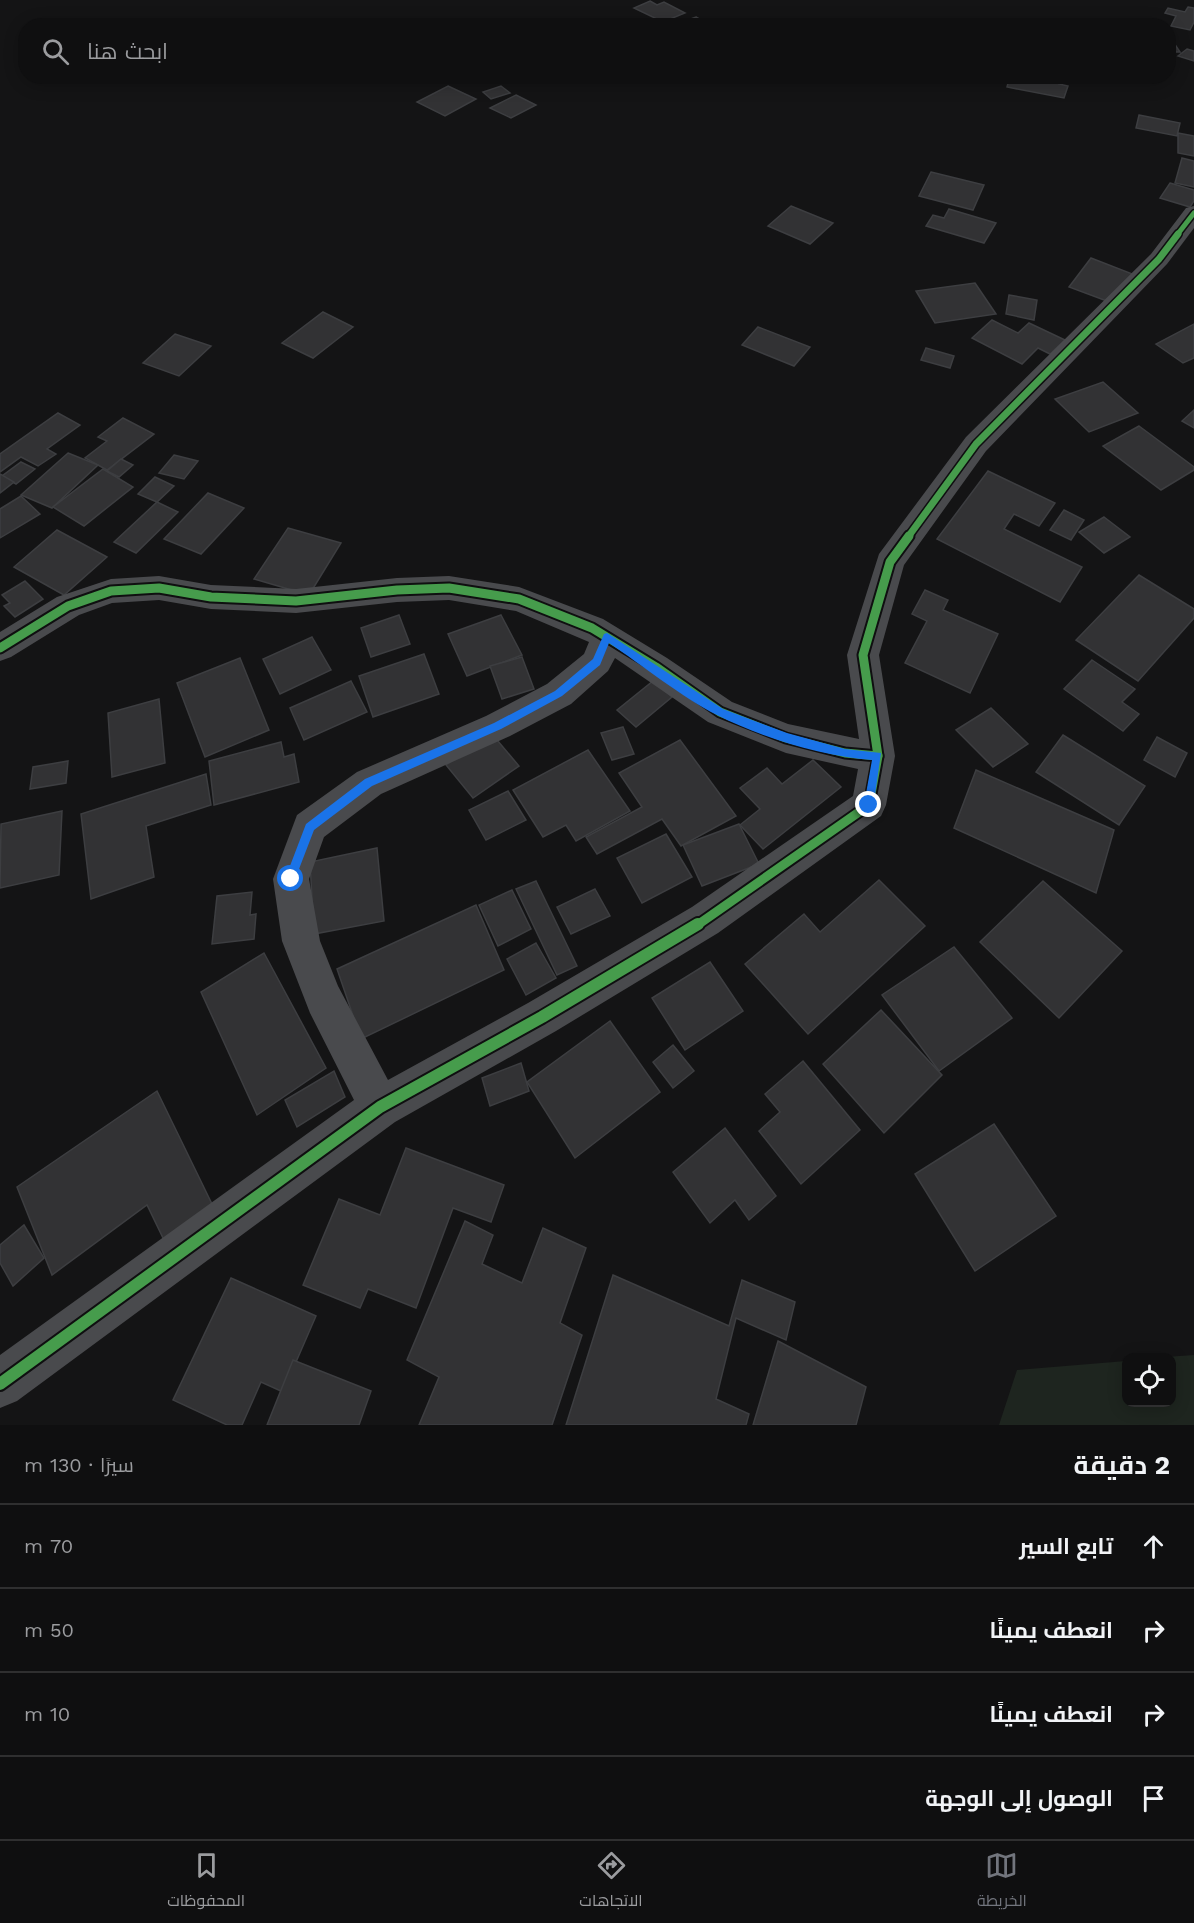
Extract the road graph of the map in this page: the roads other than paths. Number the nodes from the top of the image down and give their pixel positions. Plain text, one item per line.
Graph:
1 (1194, 213) edge
2 (607, 637) junction
3 (0, 648) edge
4 (878, 756) junction
5 (380, 1107) junction
6 (0, 1384) edge

1 - 4 street
2 - 3 street
2 - 4 street
2 - 5 street
4 - 5 street
5 - 6 street

